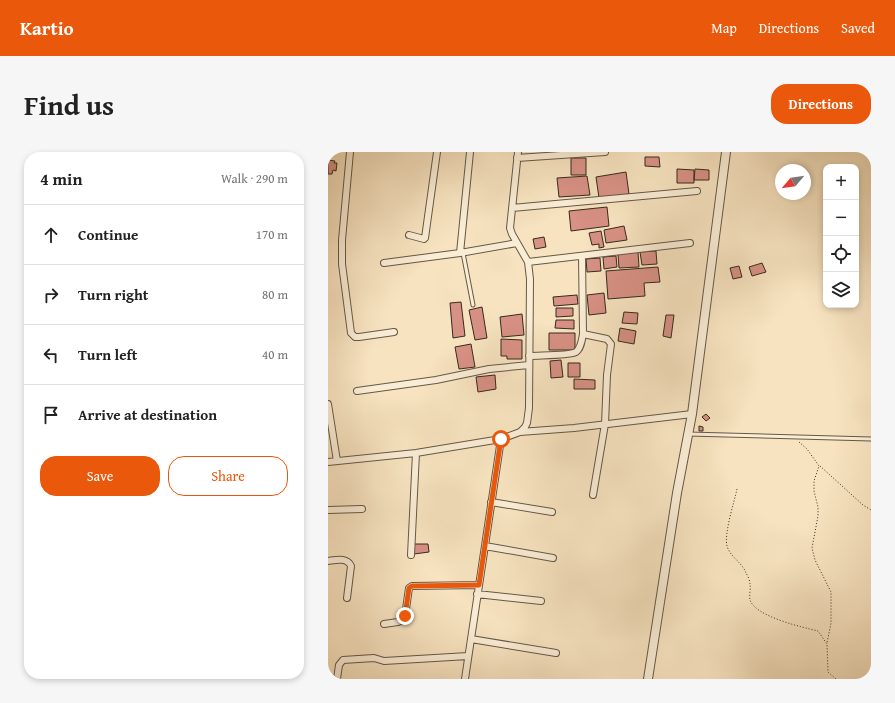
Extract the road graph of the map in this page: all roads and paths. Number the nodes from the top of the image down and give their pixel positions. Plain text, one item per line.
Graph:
1 (350, 152) edge
2 (437, 152) edge
3 (470, 152) edge
4 (605, 152) edge
5 (726, 152) edge
6 (517, 155) edge
7 (697, 191) dead end
8 (512, 208) junction
9 (409, 234) dead end
10 (517, 243) junction
11 (690, 243) dead end
12 (462, 253) junction
13 (582, 256) junction
14 (528, 262) junction
15 (384, 263) dead end
16 (472, 305) dead end
17 (394, 332) dead end
18 (583, 334) junction
19 (529, 356) junction
20 (529, 365) junction
21 (357, 391) dead end
22 (328, 404) edge
23 (692, 414) junction
24 (329, 415) edge
25 (605, 424) junction
26 (520, 432) junction
27 (688, 434) junction
28 (793, 437) junction
29 (501, 439) junction
30 (871, 439) edge
31 (416, 453) junction
32 (337, 461) junction
33 (328, 462) edge
34 (819, 466) junction
35 (737, 489) dead end
36 (593, 494) dead end
37 (491, 502) junction
38 (362, 509) dead end
39 (328, 510) edge
40 (871, 510) edge
41 (552, 512) dead end
42 (484, 546) junction
43 (411, 554) dead end
44 (553, 558) dead end
45 (328, 561) edge
46 (479, 585) junction
47 (477, 594) junction
48 (347, 598) dead end
49 (541, 601) dead end
50 (384, 624) dead end
51 (471, 639) junction
52 (827, 644) junction
53 (556, 653) dead end
54 (468, 656) junction
55 (337, 679) edge
56 (465, 679) edge
57 (648, 679) edge
58 (836, 679) edge

1 - 17 street
2 - 9 street
3 - 12 street
4 - 6 street
5 - 23 street
6 - 8 street
7 - 8 street
8 - 10 street
10 - 12 street
10 - 14 street
11 - 13 street
12 - 15 street
12 - 16 lane
13 - 14 street
13 - 18 street
14 - 19 street
18 - 19 street
18 - 25 street
19 - 20 street
20 - 21 street
20 - 26 street
22 - 24 street
23 - 25 street
23 - 27 street
24 - 32 street
25 - 26 street
25 - 36 street
26 - 29 street
27 - 28 lane
27 - 57 street
28 - 30 lane
28 - 34 path
29 - 31 street
29 - 37 street
31 - 32 street
31 - 43 street
32 - 33 street
34 - 40 path
34 - 52 path
35 - 52 path
37 - 41 street
37 - 42 street
38 - 39 street
42 - 44 street
42 - 46 street
45 - 48 street
46 - 47 street
46 - 50 street
47 - 49 street
47 - 51 street
51 - 53 street
51 - 54 street
52 - 58 path
54 - 55 street
54 - 56 street

